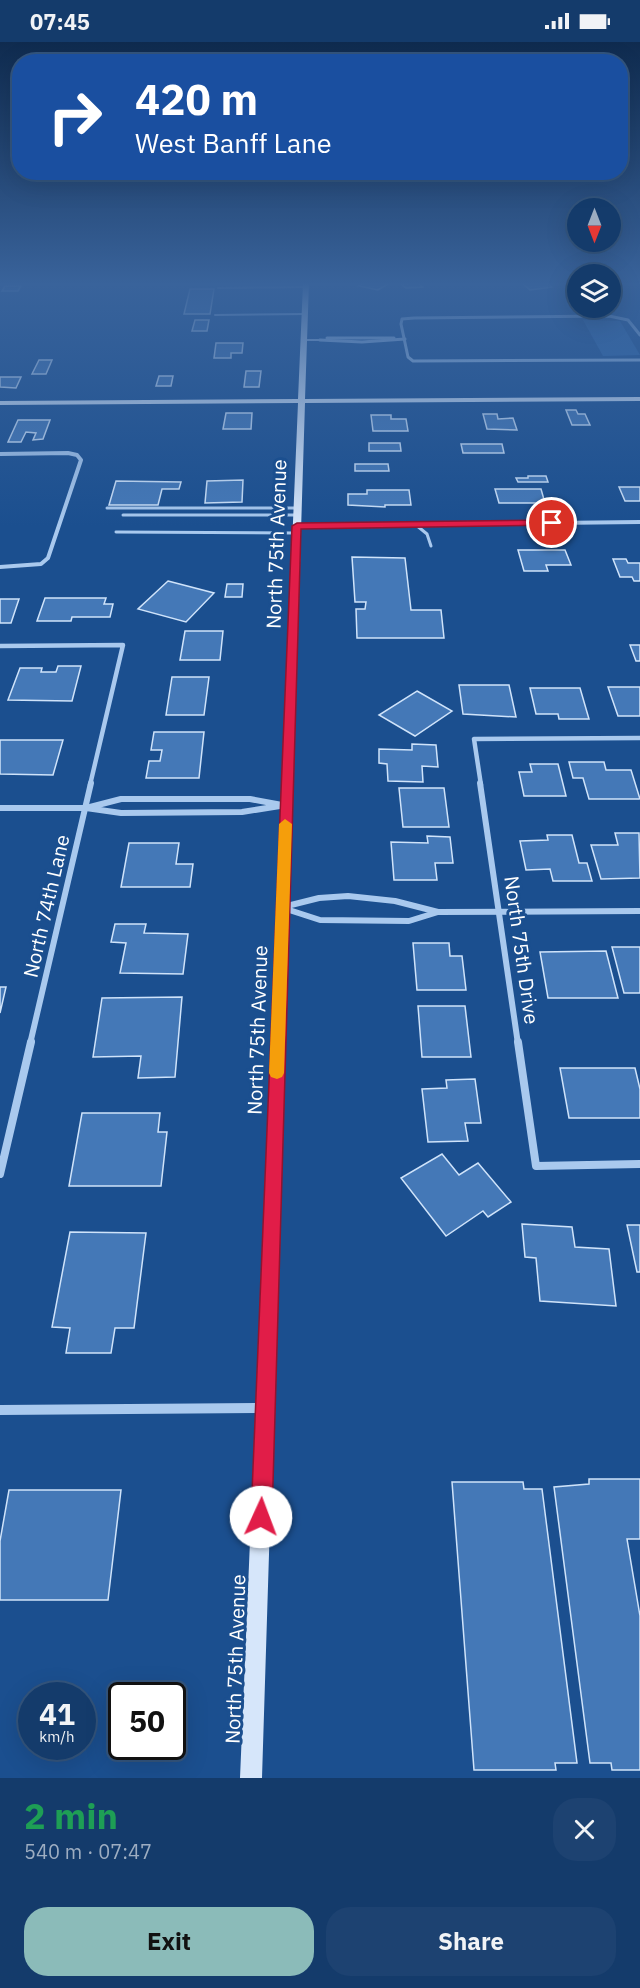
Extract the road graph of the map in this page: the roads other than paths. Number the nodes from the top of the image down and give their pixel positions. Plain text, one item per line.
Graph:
1 (303, 364) edge
2 (640, 399) edge
3 (302, 400) junction
4 (0, 403) edge
5 (0, 454) edge
6 (107, 508) dead end
7 (298, 511) junction
8 (123, 514) dead end
9 (640, 522) edge
10 (416, 525) junction
11 (297, 529) junction
12 (116, 532) dead end
13 (431, 546) dead end
14 (0, 567) edge
15 (0, 646) edge
16 (640, 738) edge
17 (286, 806) junction
18 (0, 808) edge
19 (86, 808) junction
20 (282, 908) junction
21 (640, 911) edge
22 (438, 912) junction
23 (500, 913) junction
24 (640, 1164) edge
25 (0, 1174) edge
26 (266, 1408) junction
27 (0, 1410) edge
28 (251, 1778) edge

1 - 3 main road, North 75th Avenue
2 - 3 main road
3 - 4 main road
3 - 7 main road, North 75th Avenue
5 - 14 street
6 - 7 lane
7 - 8 lane
7 - 11 main road, North 75th Avenue
9 - 10 street
10 - 11 street
10 - 13 lane
11 - 12 lane
11 - 17 main road, North 75th Avenue
15 - 19 street, North 74th Lane
16 - 23 street, North 75th Drive
17 - 19 street
17 - 19 street
17 - 20 main road, North 75th Avenue
18 - 19 street
19 - 25 street, North 74th Lane
20 - 22 street
20 - 22 street
20 - 26 main road, North 75th Avenue
21 - 23 street
22 - 23 street
23 - 24 street, North 75th Drive
26 - 27 street
26 - 28 main road, North 75th Avenue

